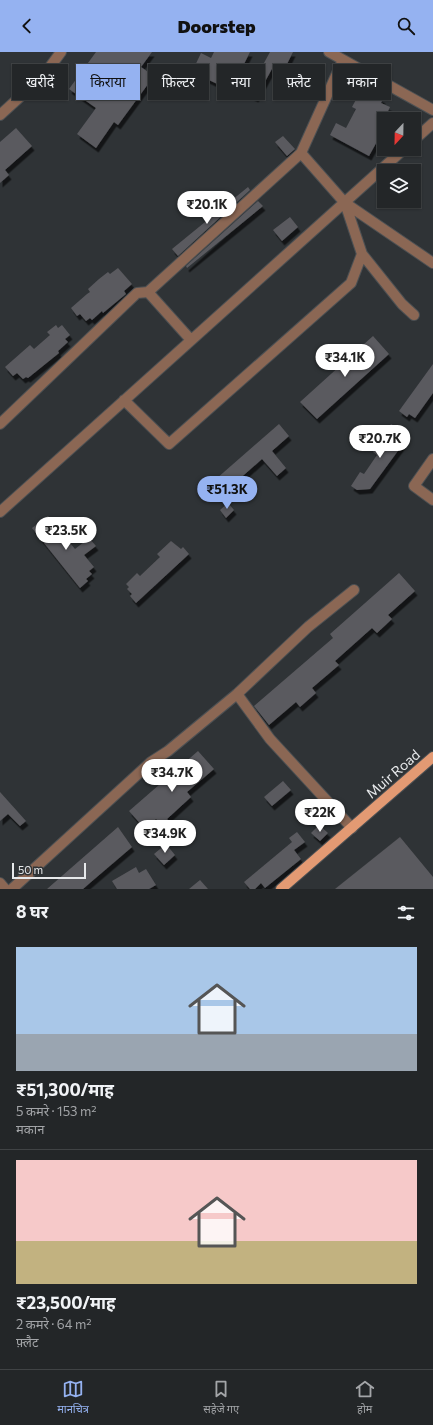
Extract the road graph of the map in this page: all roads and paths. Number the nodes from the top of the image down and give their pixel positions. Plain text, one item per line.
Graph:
1 (61, 52) edge
2 (329, 52) edge
3 (343, 60) junction
4 (433, 110) edge
5 (0, 115) edge
6 (433, 123) edge
7 (421, 134) edge
8 (301, 153) junction
9 (396, 156) edge
10 (345, 203) junction
11 (362, 254) junction
12 (433, 263) edge
13 (148, 292) junction
14 (414, 315) dead end
15 (191, 340) junction
16 (124, 400) junction
17 (0, 424) edge
18 (433, 459) edge
19 (433, 500) edge
20 (0, 512) edge
21 (354, 590) dead end
22 (237, 694) junction
23 (433, 757) edge
24 (352, 828) junction
25 (0, 883) edge
26 (5, 889) edge
27 (12, 889) edge
28 (281, 889) edge

1 - 5 street
2 - 3 street
3 - 4 street
3 - 8 street
6 - 7 street
8 - 10 street
8 - 13 street
9 - 10 street
10 - 11 street
10 - 12 street
10 - 15 street
11 - 14 street
11 - 16 street
13 - 15 street
13 - 17 street
15 - 16 street
16 - 20 street
18 - 19 street
21 - 22 street
22 - 24 street
22 - 27 street
23 - 24 main road, Muir Road
24 - 28 main road, Muir Road
25 - 26 street

